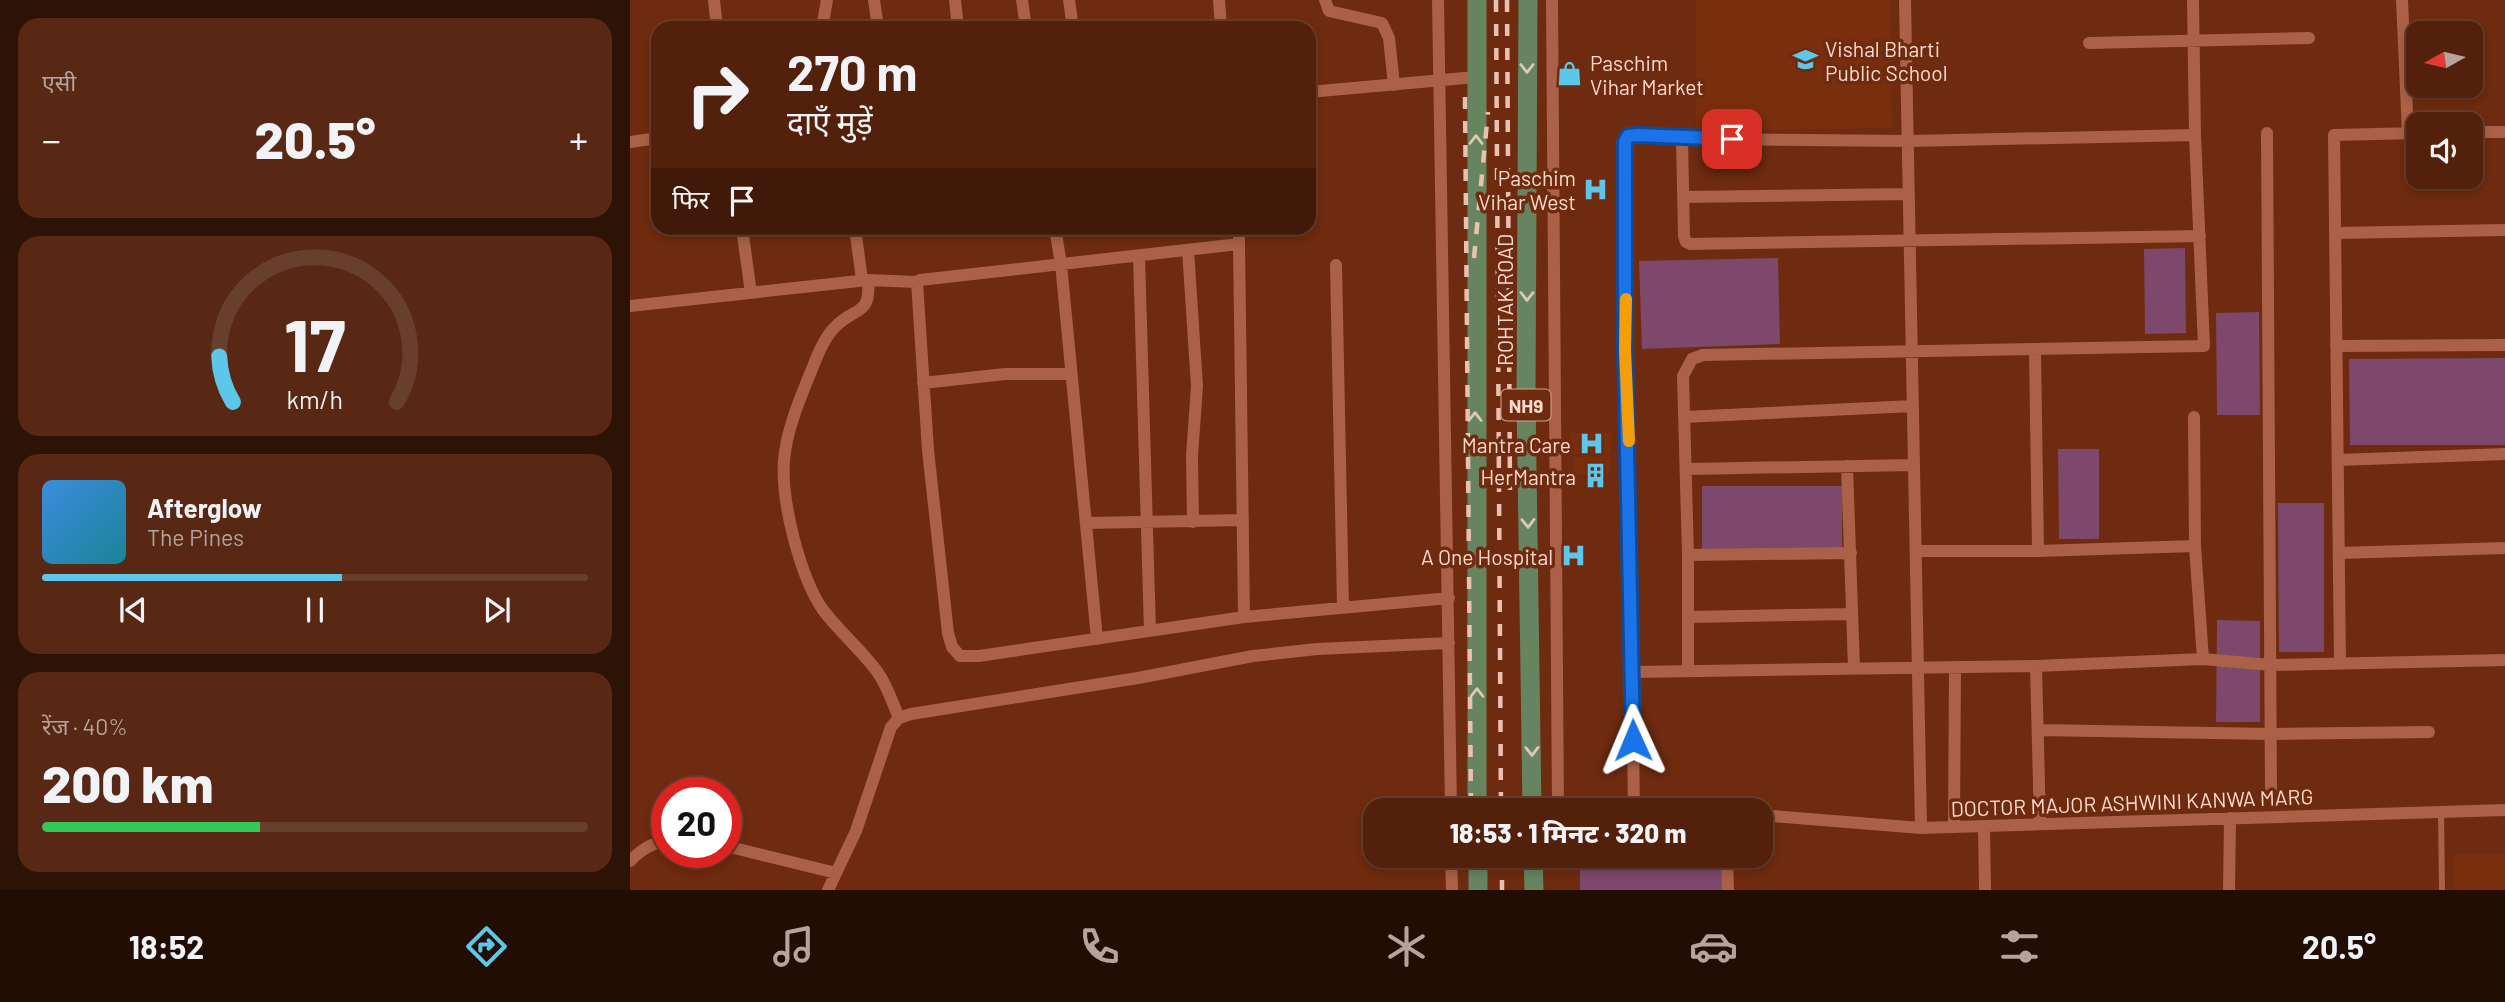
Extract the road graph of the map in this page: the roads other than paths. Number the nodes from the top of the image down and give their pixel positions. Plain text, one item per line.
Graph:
1 (714, 0) edge
2 (827, 0) edge
3 (874, 0) edge
4 (955, 0) edge
5 (1022, 0) edge
6 (1069, 0) edge
7 (1219, 0) edge
8 (1325, 0) edge
9 (1438, 0) edge
10 (1477, 0) edge
11 (1528, 0) edge
12 (1552, 0) edge
13 (1905, 0) edge
14 (2193, 0) edge
15 (2402, 0) edge
16 (716, 21) edge
17 (823, 21) edge
18 (877, 21) edge
19 (957, 21) edge
20 (1026, 21) edge
21 (1072, 21) edge
22 (1220, 21) edge
23 (2309, 38) dead end
24 (2193, 40) junction
25 (2089, 43) dead end
26 (1476, 77) junction
27 (1438, 81) junction
28 (1394, 85) junction
29 (1316, 91) edge
30 (2411, 112) edge
31 (2483, 132) edge
32 (2505, 132) edge
33 (2267, 133) dead end
34 (2406, 133) edge
35 (2195, 135) junction
36 (651, 139) edge
37 (1682, 139) junction
38 (1908, 141) junction
39 (630, 142) edge
40 (1909, 194) junction
41 (1683, 197) junction
42 (2505, 230) edge
43 (2335, 233) junction
44 (744, 235) edge
45 (856, 235) edge
46 (1056, 235) edge
47 (1239, 235) edge
48 (2200, 236) junction
49 (1910, 241) junction
50 (1239, 244) junction
51 (1188, 250) junction
52 (1139, 256) junction
53 (1061, 264) junction
54 (1336, 265) dead end
55 (865, 280) junction
56 (917, 282) junction
57 (751, 293) junction
58 (630, 306) edge
59 (2505, 345) edge
60 (2336, 346) junction
61 (2035, 349) junction
62 (1912, 351) junction
63 (1071, 374) junction
64 (923, 383) junction
65 (1913, 406) junction
66 (1684, 417) junction
67 (2194, 417) dead end
68 (2505, 454) edge
69 (2338, 460) junction
70 (1914, 465) junction
71 (1847, 466) junction
72 (1686, 469) junction
73 (1243, 520) junction
74 (1193, 522) junction
75 (1086, 523) junction
76 (1149, 523) junction
77 (2195, 547) junction
78 (2505, 548) edge
79 (1916, 551) junction
80 (2038, 551) junction
81 (1851, 553) junction
82 (2339, 553) junction
83 (1688, 555) junction
84 (1449, 598) junction
85 (1343, 607) junction
86 (1852, 614) junction
87 (1244, 617) junction
88 (1688, 617) junction
89 (1150, 631) junction
90 (1097, 639) junction
91 (1449, 643) junction
92 (2203, 660) junction
93 (2505, 660) edge
94 (2340, 663) junction
95 (2272, 665) junction
96 (2036, 666) junction
97 (1918, 667) junction
98 (1955, 667) junction
99 (1854, 668) junction
100 (1688, 671) junction
101 (1632, 672) junction
102 (1633, 702) joint
103 (899, 718) junction
104 (2038, 730) junction
105 (2429, 732) dead end
106 (2271, 734) junction
107 (1633, 740) joint
108 (2271, 791) dead end
109 (1451, 798) edge
110 (1477, 798) edge
111 (1532, 798) edge
112 (1558, 798) edge
113 (1634, 798) edge
114 (2505, 810) edge
115 (2441, 812) junction
116 (1773, 817) edge
117 (2230, 818) junction
118 (2039, 824) junction
119 (1984, 825) junction
120 (1954, 827) junction
121 (1921, 828) junction
122 (651, 845) edge
123 (742, 850) edge
124 (630, 861) edge
125 (1451, 868) edge
126 (1478, 868) edge
127 (1533, 868) edge
128 (1727, 868) edge
129 (836, 873) junction
130 (828, 890) edge
131 (1452, 890) edge
132 (1478, 890) edge
133 (1534, 890) edge
134 (1728, 890) edge
135 (1985, 890) edge
136 (2229, 890) edge
137 (2442, 890) edge

1 - 16 street
2 - 17 street
3 - 18 street
4 - 19 street
5 - 20 street
6 - 21 street
7 - 22 street
8 - 28 street
9 - 27 street
10 - 26 main road, ROHTAK ROAD / NH9
11 -> 111 main road, ROHTAK ROAD / NH9
12 - 112 street
13 - 38 street
14 - 24 street
15 - 30 street
23 - 24 street
24 - 25 street
24 - 35 street
26 - 27 street
110 -> 26 main road, ROHTAK ROAD / NH9
27 - 28 street
27 - 84 street
28 - 29 street
31 - 32 street
33 - 95 street
34 - 43 street
35 - 38 street
35 - 48 street
36 - 39 street
37 - 38 street
37 - 41 street
37 - 101 street
38 - 40 street
40 - 41 street
40 - 49 street
41 - 49 street
42 - 43 street
43 - 60 street
44 - 57 street
45 - 55 street
46 - 53 street
47 - 50 street
48 - 49 street
48 - 61 street
49 - 62 street
50 - 51 street
50 - 73 street
51 - 52 street
51 - 74 street
52 - 53 street
52 - 76 street
53 - 56 street
53 - 63 street
54 - 85 street
55 - 56 street
55 - 57 street
55 - 103 street
56 - 64 street
57 - 58 street
59 - 60 street
60 - 69 street
61 - 62 street
61 - 80 street
62 - 65 street
62 - 66 street
63 - 64 street
63 - 75 street
64 - 90 street
65 - 66 street
65 - 70 street
66 - 72 street
67 - 77 street
68 - 69 street
69 - 82 street
70 - 71 street
70 - 79 street
71 - 72 street
71 - 81 street
72 - 83 street
73 - 74 street
73 - 87 street
74 - 76 street
75 - 76 street
75 - 90 street
76 - 89 street
77 - 80 street
77 - 92 street
78 - 82 street
79 - 80 street
79 - 97 street
81 - 83 street
81 - 86 street
82 - 94 street
83 - 88 street
84 - 85 street
84 - 91 street
85 - 87 street
86 - 88 street
86 - 99 street
87 - 89 street
88 - 100 street
89 - 90 street
91 - 103 street
91 - 109 street
92 - 95 street
92 - 96 street
93 - 94 street
94 - 95 street
95 - 106 street
96 - 98 street
96 - 104 street
97 - 98 street
97 - 99 street
97 - 121 street
98 - 120 street
99 - 100 street
100 - 101 street
101 - 102 street
102 - 107 lane
103 - 129 street
104 - 106 street
104 - 118 street
105 - 106 street
106 - 108 street
107 - 113 street
114 - 115 street, DOCTOR MAJOR ASHWINI KANWA MARG
115 - 117 street, DOCTOR MAJOR ASHWINI KANWA MARG
115 - 137 lane
116 - 121 street, DOCTOR MAJOR ASHWINI KANWA MARG
117 - 118 street, DOCTOR MAJOR ASHWINI KANWA MARG
117 - 136 street
118 - 119 street, DOCTOR MAJOR ASHWINI KANWA MARG
119 - 120 street, DOCTOR MAJOR ASHWINI KANWA MARG
119 - 135 street
120 - 121 street, DOCTOR MAJOR ASHWINI KANWA MARG
122 - 124 street
123 - 129 street
125 - 131 street
126 - 132 main road
127 - 133 main road
128 - 134 street
129 - 130 street

